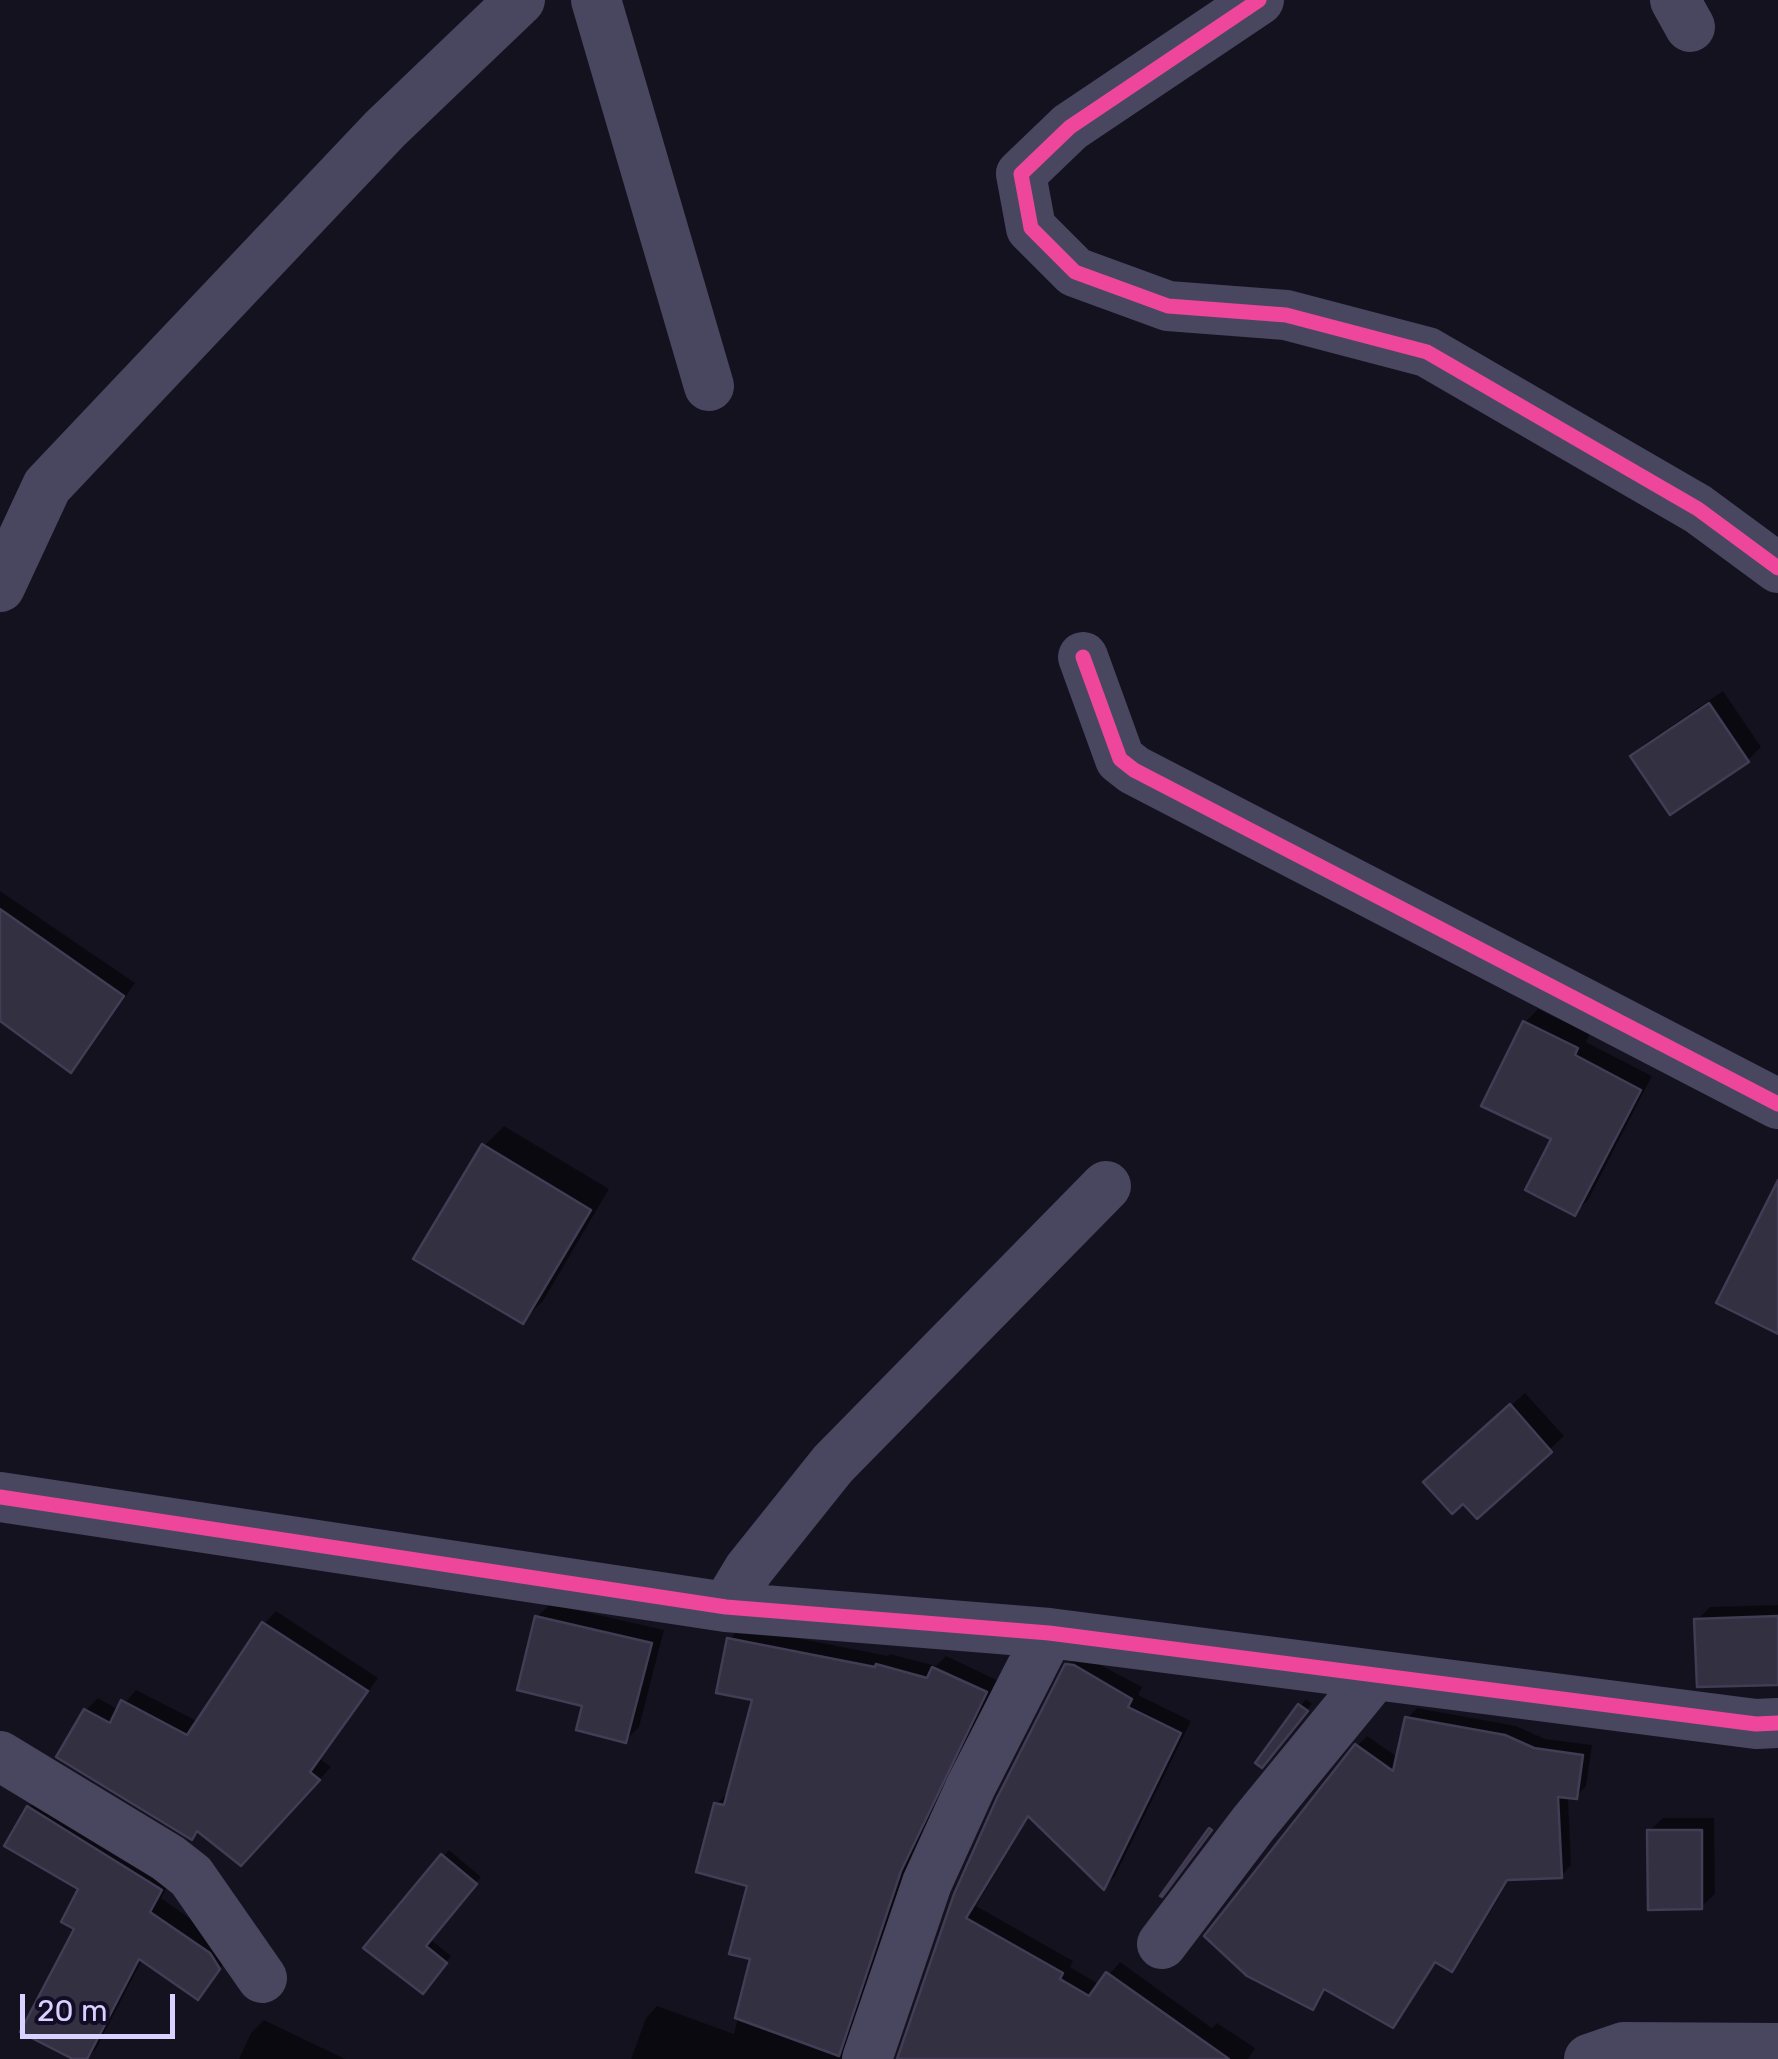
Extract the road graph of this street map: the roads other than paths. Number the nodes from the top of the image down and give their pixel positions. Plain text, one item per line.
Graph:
1 (520, 0) edge
2 (596, 0) edge
3 (1259, 0) edge
4 (709, 386) dead end
5 (1778, 568) edge
6 (0, 587) edge
7 (1082, 658) dead end
8 (1778, 1104) edge
9 (1106, 1186) dead end
10 (0, 1497) edge
11 (726, 1607) junction
12 (1048, 1633) junction
13 (1375, 1675) junction
14 (1778, 1723) edge
15 (0, 1756) edge
16 (1162, 1944) dead end
17 (262, 1978) dead end
18 (1778, 2048) edge
19 (868, 2059) edge
20 (1589, 2059) edge

1 - 6 street
2 - 4 street
3 - 5 street
7 - 8 street
9 - 11 street
10 - 11 street
11 - 12 street
12 - 13 street
12 - 19 street
13 - 14 street
13 - 16 street
15 - 17 street
18 - 20 street

